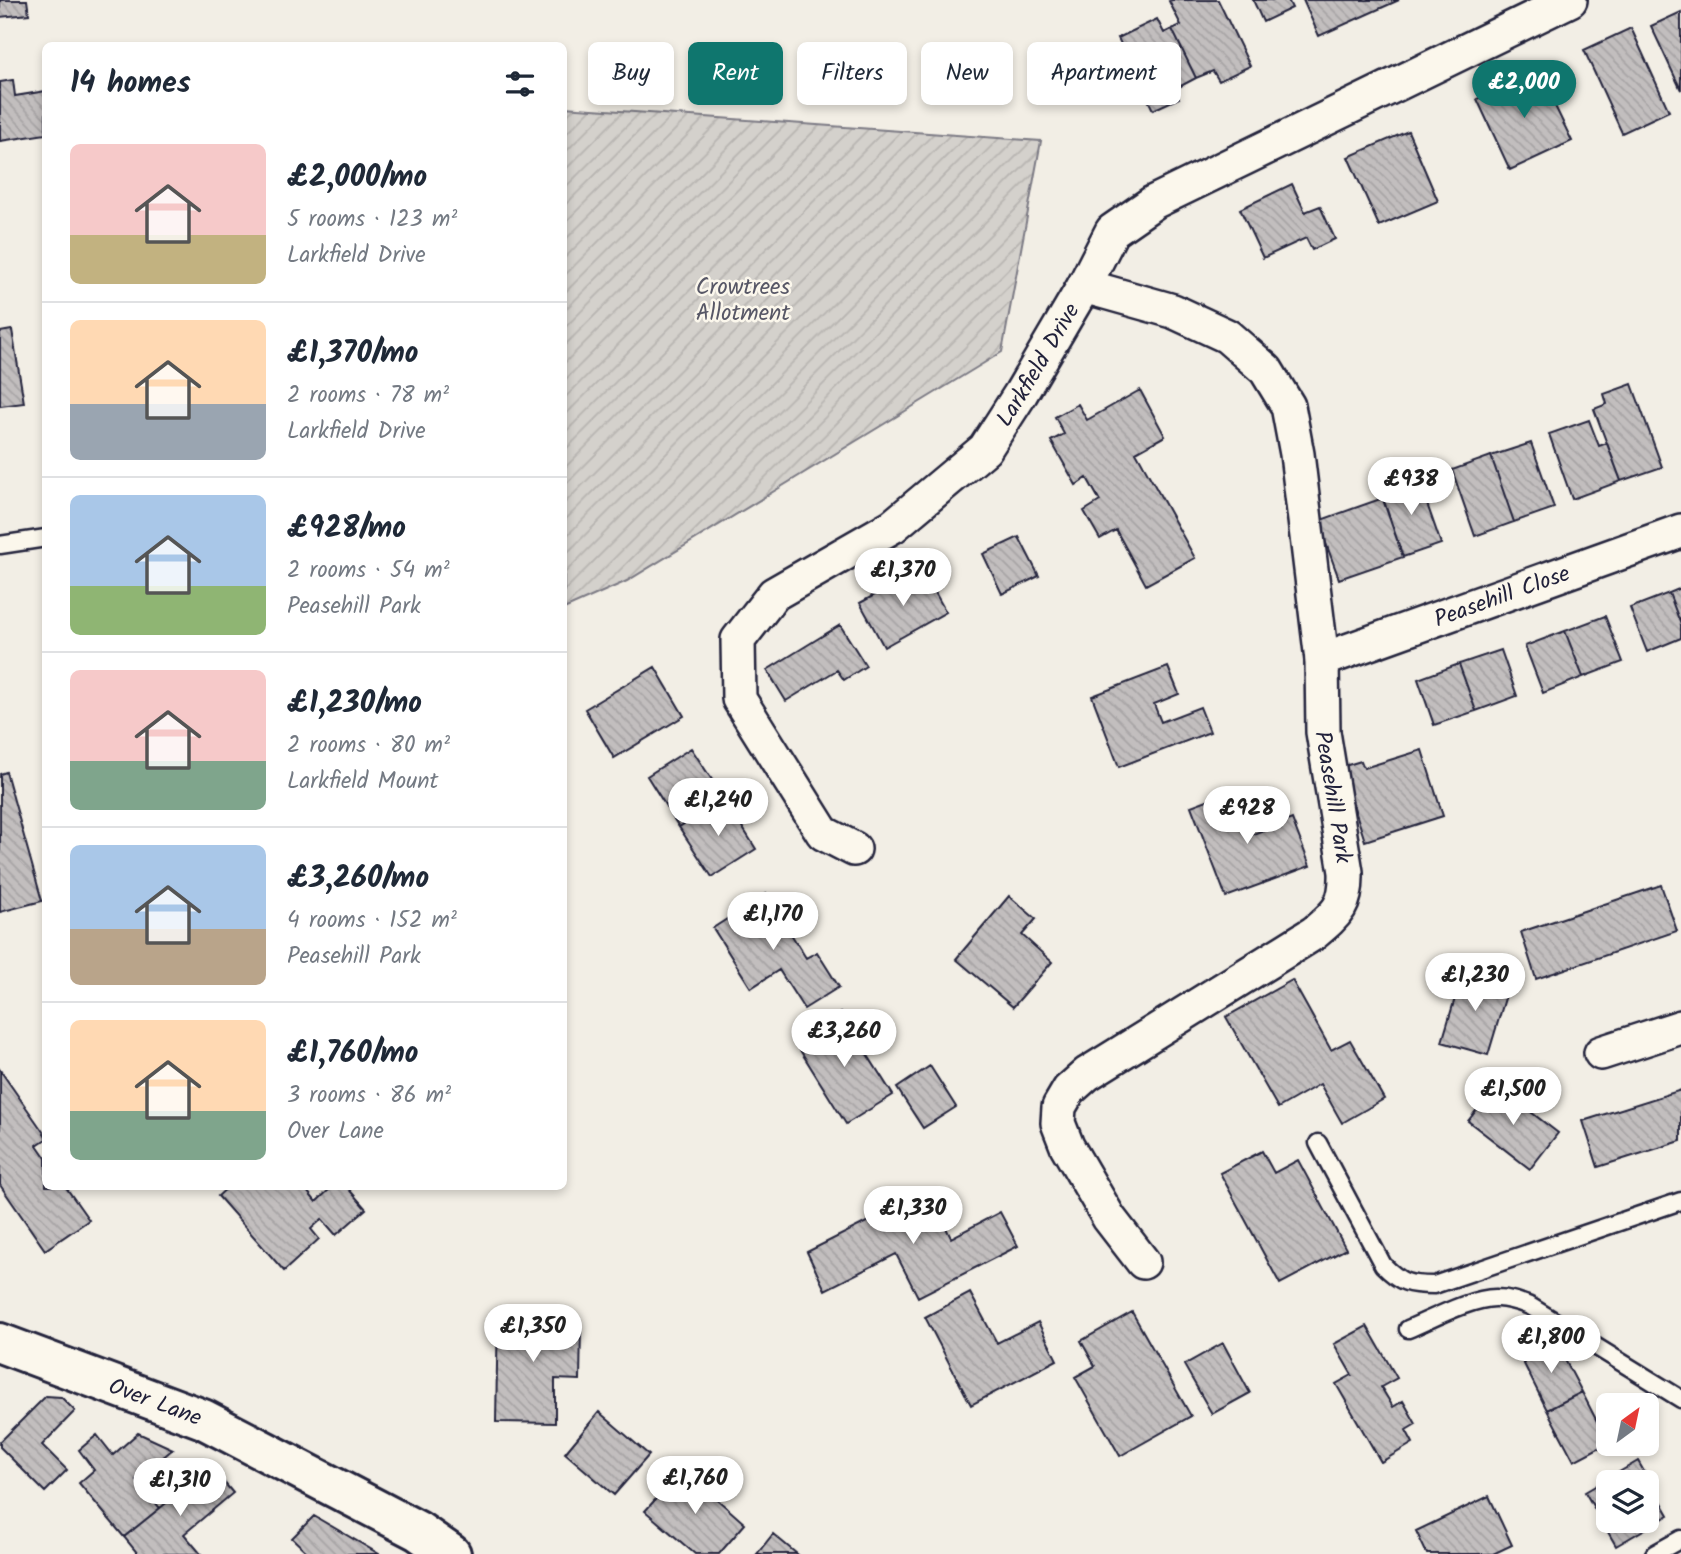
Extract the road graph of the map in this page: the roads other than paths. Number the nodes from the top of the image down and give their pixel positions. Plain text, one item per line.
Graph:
1 (1570, 0) edge
2 (1084, 286) junction
3 (1681, 531) edge
4 (42, 539) edge
5 (0, 545) edge
6 (1322, 660) junction
7 (855, 849) dead end
8 (1681, 1027) edge
9 (1601, 1053) dead end
10 (1318, 1143) dead end
11 (1681, 1201) edge
12 (1143, 1262) dead end
13 (1408, 1329) dead end
14 (0, 1343) edge
15 (1681, 1399) edge
16 (1681, 1539) edge
17 (451, 1554) edge
18 (1654, 1554) edge

1 - 2 street, Larkfield Drive
2 - 6 street, Peasehill Park
2 - 7 street, Larkfield Drive
3 - 6 street, Peasehill Close
4 - 5 lane
6 - 12 street, Peasehill Park
8 - 9 street
10 - 11 lane
13 - 15 lane
14 - 17 street, Over Lane
16 - 18 lane

